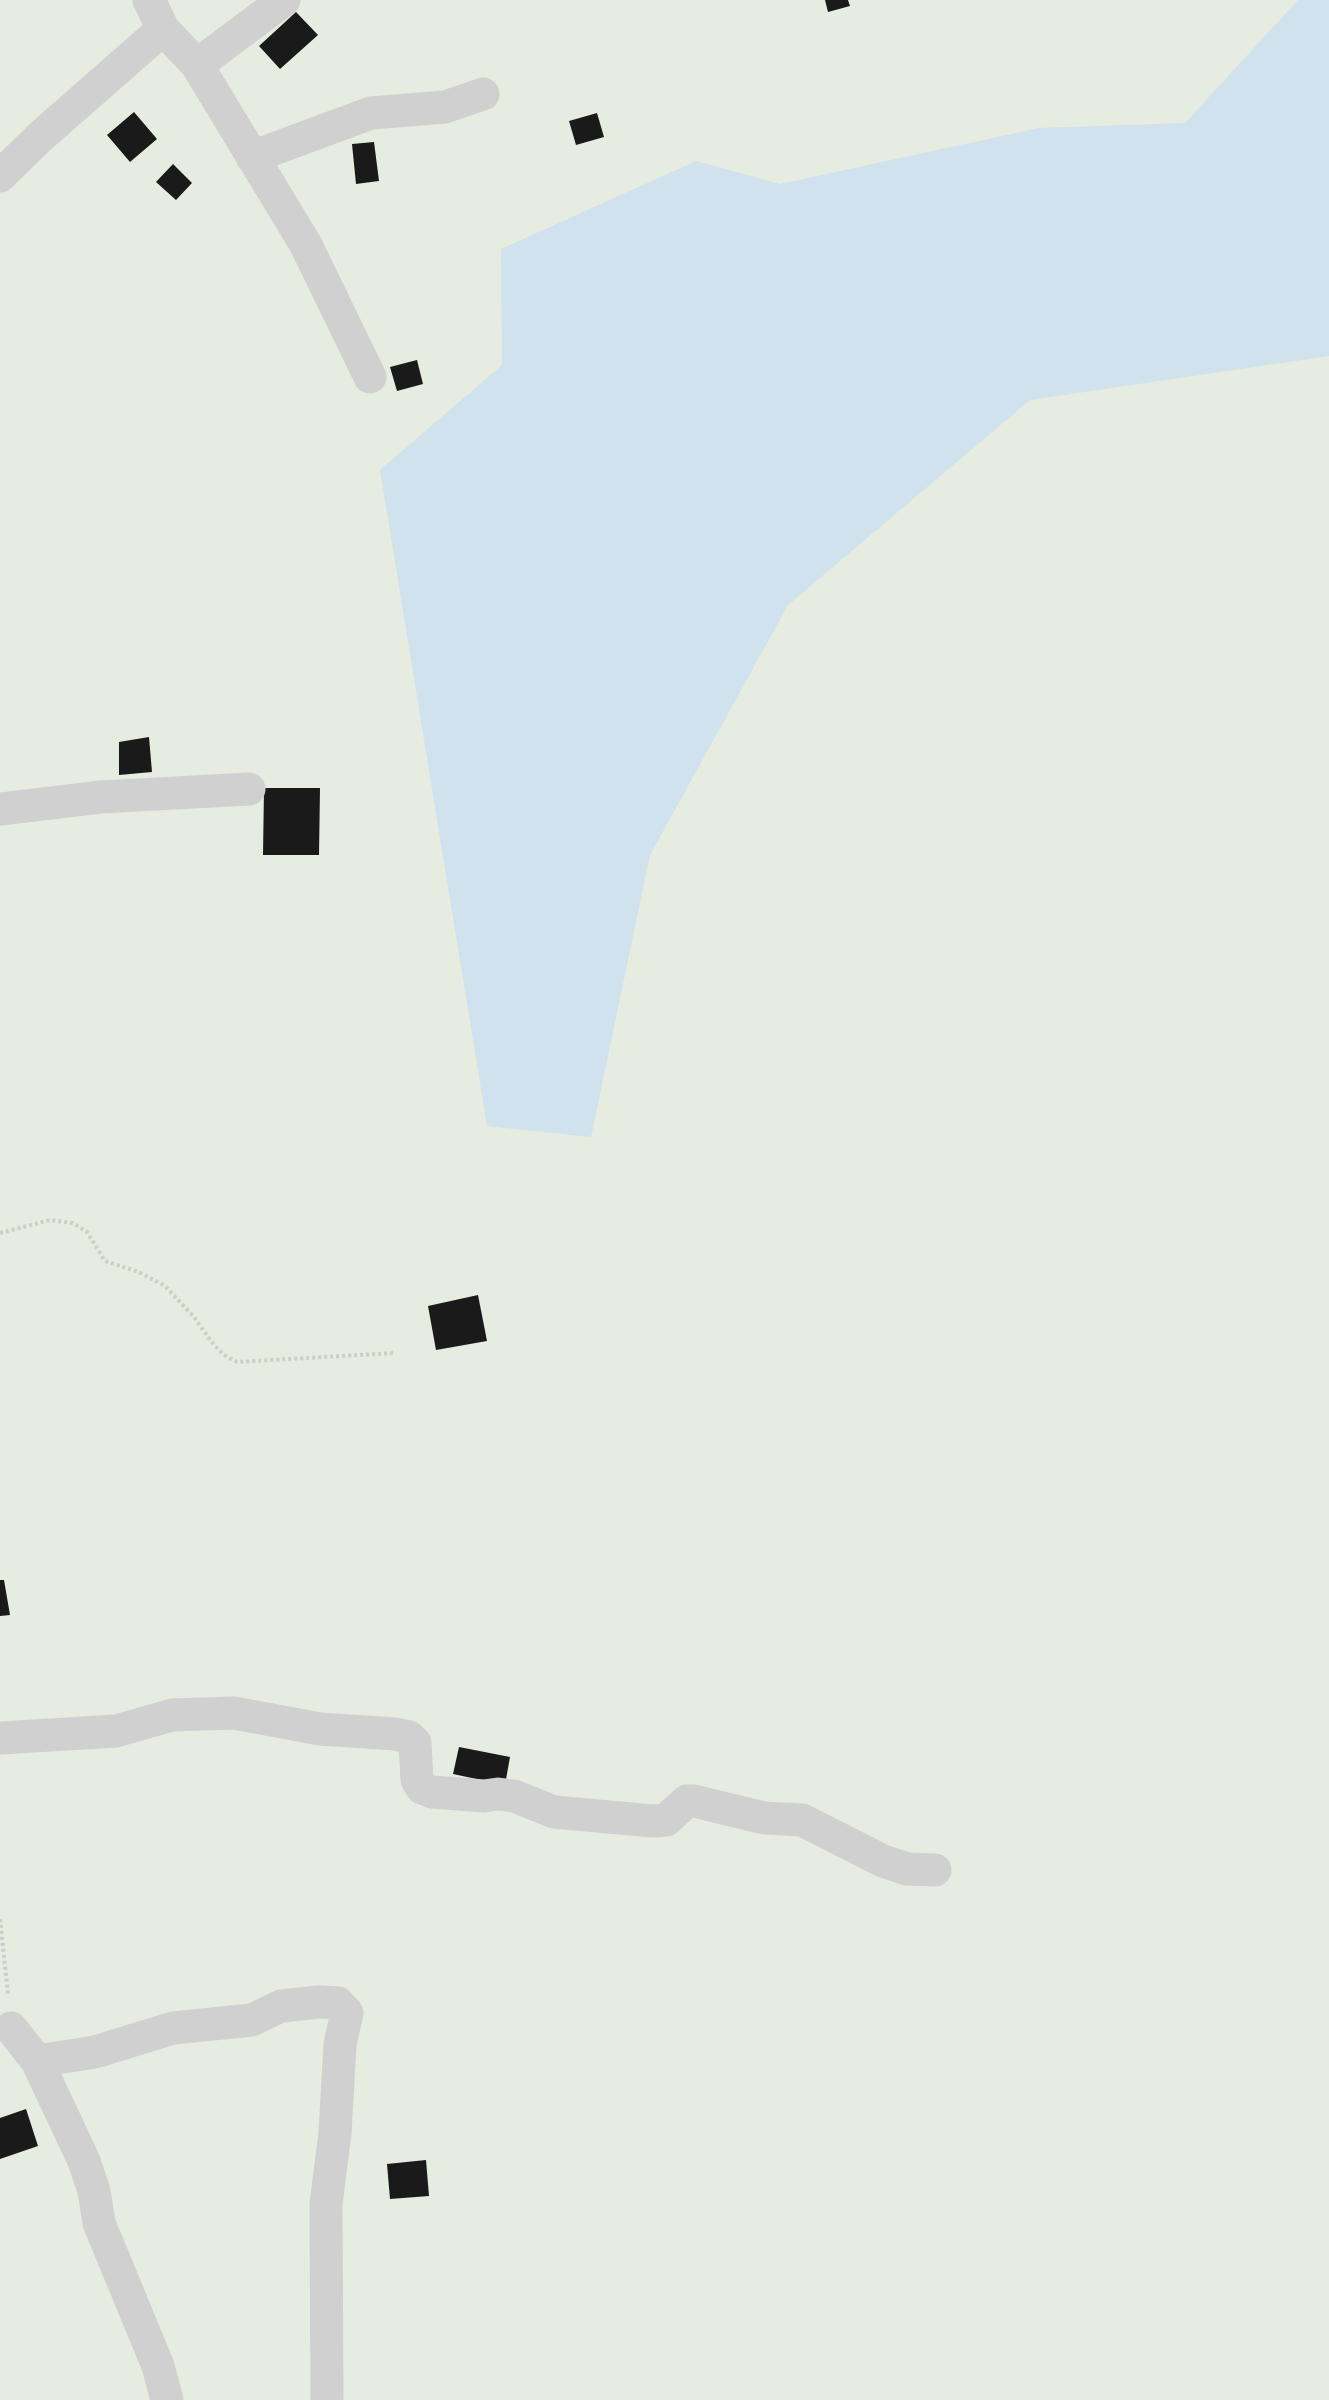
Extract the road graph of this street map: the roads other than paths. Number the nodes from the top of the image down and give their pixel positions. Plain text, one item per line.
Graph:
1 (149, 0) edge
2 (284, 0) edge
3 (163, 29) junction
4 (197, 65) junction
5 (483, 94) dead end
6 (252, 157) junction
7 (0, 176) edge
8 (370, 377) dead end
9 (249, 789) dead end
10 (0, 809) edge
11 (0, 1738) edge
12 (935, 1870) dead end
13 (11, 2028) road end
14 (37, 2061) junction
15 (167, 2400) edge
16 (327, 2400) edge

1 - 3 street
2 - 4 street
3 - 4 street
3 - 7 street
4 - 6 street
5 - 6 street
6 - 8 street
9 - 10 street
11 - 12 street
13 - 14 street
14 - 15 street
14 - 16 street

